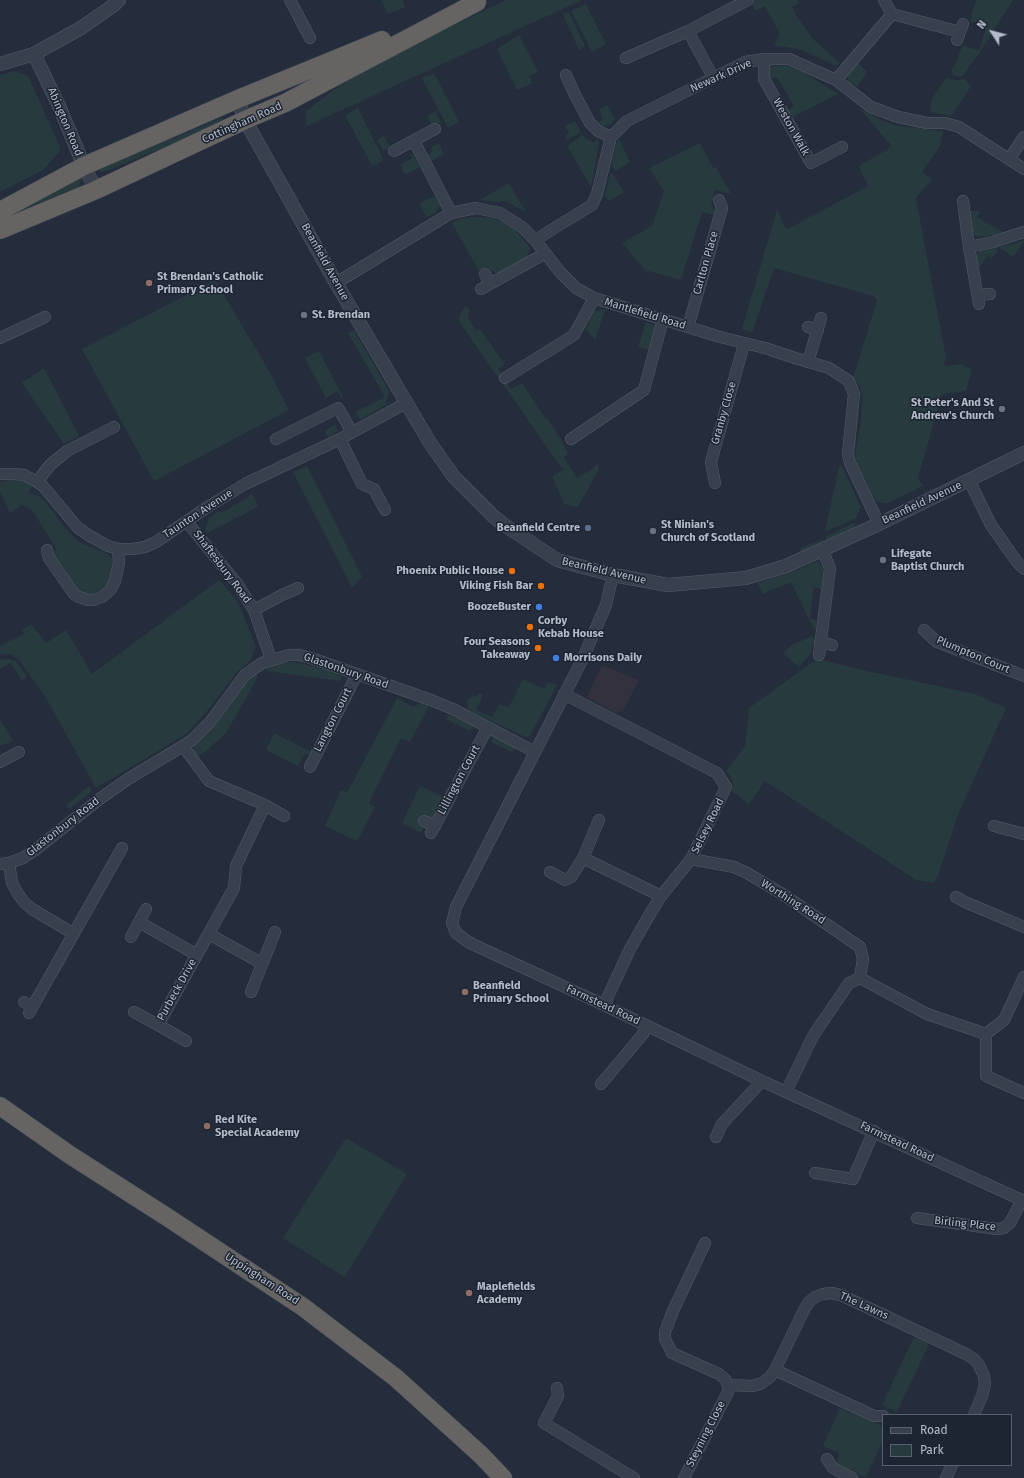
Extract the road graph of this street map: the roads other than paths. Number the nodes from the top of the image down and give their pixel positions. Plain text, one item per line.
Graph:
1 (119, 0) edge
2 (290, 0) edge
3 (884, 0) edge
4 (479, 1) edge
5 (748, 4) edge
6 (892, 14) junction
7 (688, 32) junction
8 (960, 32) dead end
9 (310, 38) dead end
10 (34, 54) junction
11 (626, 58) dead end
12 (764, 59) junction
13 (0, 64) edge
14 (566, 75) dead end
15 (714, 77) junction
16 (836, 80) junction
17 (238, 99) junction
18 (246, 120) junction
19 (435, 129) dead end
20 (611, 137) junction
21 (1024, 137) edge
22 (414, 141) junction
23 (842, 147) dead end
24 (394, 151) dead end
25 (1009, 159) junction
26 (84, 166) junction
27 (1024, 169) edge
28 (96, 190) junction
29 (719, 200) dead end
30 (963, 201) dead end
31 (0, 211) edge
32 (451, 213) junction
33 (0, 230) edge
34 (1024, 232) edge
35 (534, 240) junction
36 (969, 247) junction
37 (544, 254) junction
38 (485, 274) dead end
39 (336, 283) junction
40 (990, 294) dead end
41 (594, 298) junction
42 (45, 316) dead end
43 (821, 318) dead end
44 (663, 319) junction
45 (688, 327) junction
46 (0, 338) edge
47 (744, 344) junction
48 (808, 362) junction
49 (504, 378) dead end
50 (406, 402) junction
51 (114, 427) dead end
52 (352, 432) junction
53 (276, 439) dead end
54 (340, 439) junction
55 (571, 439) dead end
56 (1024, 453) edge
57 (0, 474) edge
58 (969, 480) junction
59 (37, 482) junction
60 (715, 484) dead end
61 (385, 510) dead end
62 (187, 522) junction
63 (879, 524) junction
64 (118, 549) junction
65 (822, 549) junction
66 (47, 550) dead end
67 (1024, 569) edge
68 (613, 575) junction
69 (298, 588) dead end
70 (254, 610) junction
71 (924, 630) dead end
72 (820, 642) junction
73 (832, 645) dead end
74 (819, 655) dead end
75 (272, 659) junction
76 (357, 674) junction
77 (1024, 676) edge
78 (564, 694) junction
79 (488, 727) junction
80 (184, 746) junction
81 (19, 752) dead end
82 (535, 752) junction
83 (0, 762) edge
84 (310, 767) dead end
85 (265, 805) junction
86 (284, 816) dead end
87 (599, 820) dead end
88 (424, 821) dead end
89 (994, 826) dead end
90 (1024, 834) edge
91 (116, 851) dead end
92 (583, 858) junction
93 (691, 859) junction
94 (4, 863) edge
95 (550, 872) dead end
96 (661, 896) junction
97 (956, 897) dead end
98 (146, 909) dead end
99 (139, 922) junction
100 (1024, 927) edge
101 (275, 932) dead end
102 (74, 934) junction
103 (209, 934) junction
104 (131, 937) dead end
105 (197, 955) junction
106 (261, 963) junction
107 (1024, 977) edge
108 (860, 978) junction
109 (251, 992) dead end
110 (604, 1005) junction
111 (28, 1007) dead end
112 (134, 1012) dead end
113 (158, 1025) junction
114 (646, 1025) junction
115 (986, 1034) junction
116 (186, 1041) dead end
117 (762, 1081) junction
118 (600, 1084) dead end
119 (786, 1092) junction
120 (1024, 1093) edge
121 (0, 1106) edge
122 (874, 1132) junction
123 (716, 1137) dead end
124 (815, 1173) dead end
125 (1023, 1201) edge
126 (917, 1218) dead end
127 (705, 1243) dead end
128 (775, 1370) junction
129 (728, 1385) junction
130 (557, 1388) dead end
131 (974, 1414) edge
132 (882, 1416) edge
133 (827, 1458) dead end
134 (952, 1466) edge
135 (504, 1478) edge
136 (634, 1478) edge
137 (684, 1478) edge
138 (852, 1478) edge
139 (946, 1478) edge

1 - 10 street
2 - 9 street
3 - 6 street
4 - 17 highway, Cottingham Road
4 - 18 highway, Cottingham Road
5 - 7 street
6 - 8 street
6 - 16 street
7 - 11 street
7 - 15 street
10 - 13 street
10 - 26 street, Abington Road
12 - 15 street, Newark Drive
12 - 16 street, Newark Drive
12 - 23 street, Weston Walk
14 - 20 street
15 - 20 street, Newark Drive
16 - 25 street, Newark Drive
17 - 18 street, Beanfield Avenue
17 - 26 highway, Cottingham Road
18 - 28 highway, Cottingham Road
18 - 39 street, Beanfield Avenue
19 - 22 street
20 - 35 street
21 - 25 street
22 - 24 street
22 - 32 street
25 - 27 street, Newark Drive
26 - 28 street, Abington Road
26 - 31 highway, Cottingham Road
28 - 33 highway, Cottingham Road
29 - 45 street, Carlton Place
30 - 36 street
32 - 35 street, Mantlefield Road
32 - 39 street, Mantlefield Road
34 - 36 street
35 - 37 street, Mantlefield Road
36 - 40 street
37 - 38 street
37 - 41 street, Mantlefield Road
39 - 50 street, Beanfield Avenue
41 - 44 street, Mantlefield Road
41 - 49 street
42 - 46 street
43 - 48 street
44 - 45 street, Mantlefield Road
44 - 55 street
45 - 47 street, Mantlefield Road
47 - 48 street, Mantlefield Road
47 - 60 street, Granby Close
48 - 63 street, Mantlefield Road
50 - 52 street, Taunton Avenue
50 - 68 street, Beanfield Avenue
51 - 59 street
52 - 53 street
52 - 54 street, Taunton Avenue
54 - 61 street
54 - 62 street, Taunton Avenue
56 - 58 street, Beanfield Avenue
57 - 59 street, Taunton Avenue
58 - 63 street, Beanfield Avenue
58 - 67 street
59 - 64 street, Taunton Avenue
62 - 64 street, Taunton Avenue
62 - 70 street, Shaftesbury Road
63 - 65 street, Beanfield Avenue
64 - 66 street
65 - 68 street, Beanfield Avenue
65 - 72 street
68 - 78 street, Farmstead Road
69 - 70 street
70 - 75 street, Shaftesbury Road
71 - 77 street, Plumpton Court
72 - 73 street
72 - 74 street
75 - 76 street, Glastonbury Road
75 - 80 street, Glastonbury Road
76 - 79 street, Glastonbury Road
76 - 84 street, Langton Court
78 - 82 street, Farmstead Road
78 - 93 street, Selsey Road
79 - 82 street, Glastonbury Road
79 - 88 street, Lillington Court
80 - 85 street
80 - 94 street, Glastonbury Road
81 - 83 street
82 - 110 street, Farmstead Road
85 - 86 street
85 - 103 street, Purbeck Drive
87 - 92 street
89 - 90 street
91 - 102 street
92 - 95 street
92 - 96 street
93 - 96 street, Selsey Road
93 - 108 street, Worthing Road
94 - 102 street
96 - 110 street, Selsey Road
97 - 100 street
98 - 99 street
99 - 104 street
99 - 105 street, Purbeck Drive
101 - 106 street
102 - 111 street
103 - 105 street, Purbeck Drive
103 - 106 street
105 - 113 street, Purbeck Drive
106 - 109 street
107 - 115 street
108 - 115 street
108 - 119 street
110 - 114 street, Farmstead Road
112 - 113 street, Purbeck Drive
113 - 116 street, Purbeck Drive
114 - 117 street, Farmstead Road
114 - 118 street
115 - 120 street
117 - 119 street, Farmstead Road
117 - 123 street
119 - 122 street, Farmstead Road
121 - 135 highway, Uppingham Road
122 - 124 street
122 - 125 street, Farmstead Road
125 - 126 street, Birling Place
127 - 129 street
128 - 129 street
128 - 131 street, The Lawns
128 - 132 street
129 - 137 street, Steyning Close
130 - 136 street
133 - 138 street
134 - 139 street

